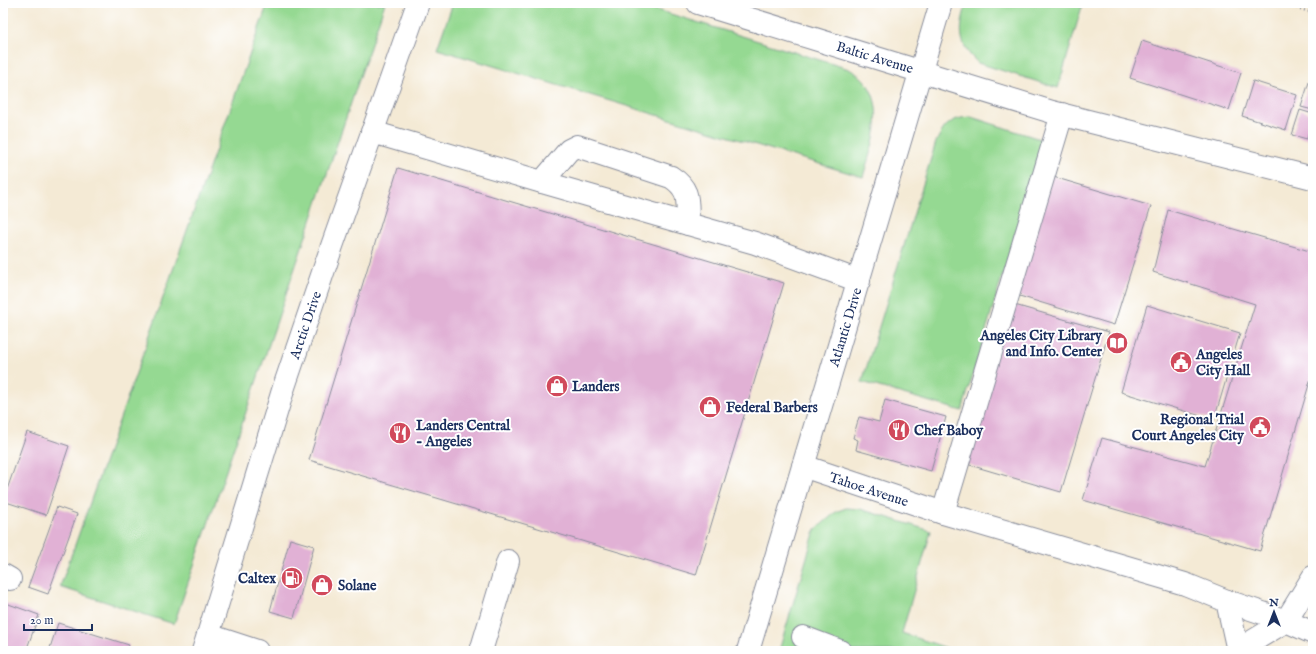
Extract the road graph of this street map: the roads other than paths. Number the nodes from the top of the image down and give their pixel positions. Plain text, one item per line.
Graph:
1 (418, 3) edge
2 (698, 3) edge
3 (941, 3) edge
4 (920, 71) junction
5 (1057, 113) junction
6 (372, 132) junction
7 (1313, 178) edge
8 (542, 182) junction
9 (688, 224) junction
10 (859, 281) junction
11 (803, 466) junction
12 (940, 512) junction
13 (508, 561) dead end
14 (1313, 576) edge
15 (1227, 601) junction
16 (1286, 621) junction
17 (1313, 633) edge
18 (803, 637) dead end
19 (205, 643) edge
20 (257, 651) edge
21 (481, 651) edge
22 (748, 651) edge
23 (840, 651) edge
24 (1238, 651) edge

1 - 6 street, Arctic Drive
2 - 4 street, Baltic Avenue
3 - 4 street, Atlantic Drive
4 - 5 street, Baltic Avenue
4 - 10 street, Atlantic Drive
5 - 7 street, Baltic Avenue
5 - 12 street
6 - 8 street
6 - 19 street, Arctic Drive
8 - 9 street
8 - 9 street
9 - 10 street
10 - 11 street, Atlantic Drive
11 - 12 street, Tahoe Avenue
11 - 22 street, Atlantic Drive
12 - 15 street, Tahoe Avenue
13 - 21 street
14 - 16 street
15 - 16 street, Tahoe Avenue
15 - 24 street
16 - 17 street, Tahoe Avenue
16 - 24 street
18 - 23 street
19 - 20 street

